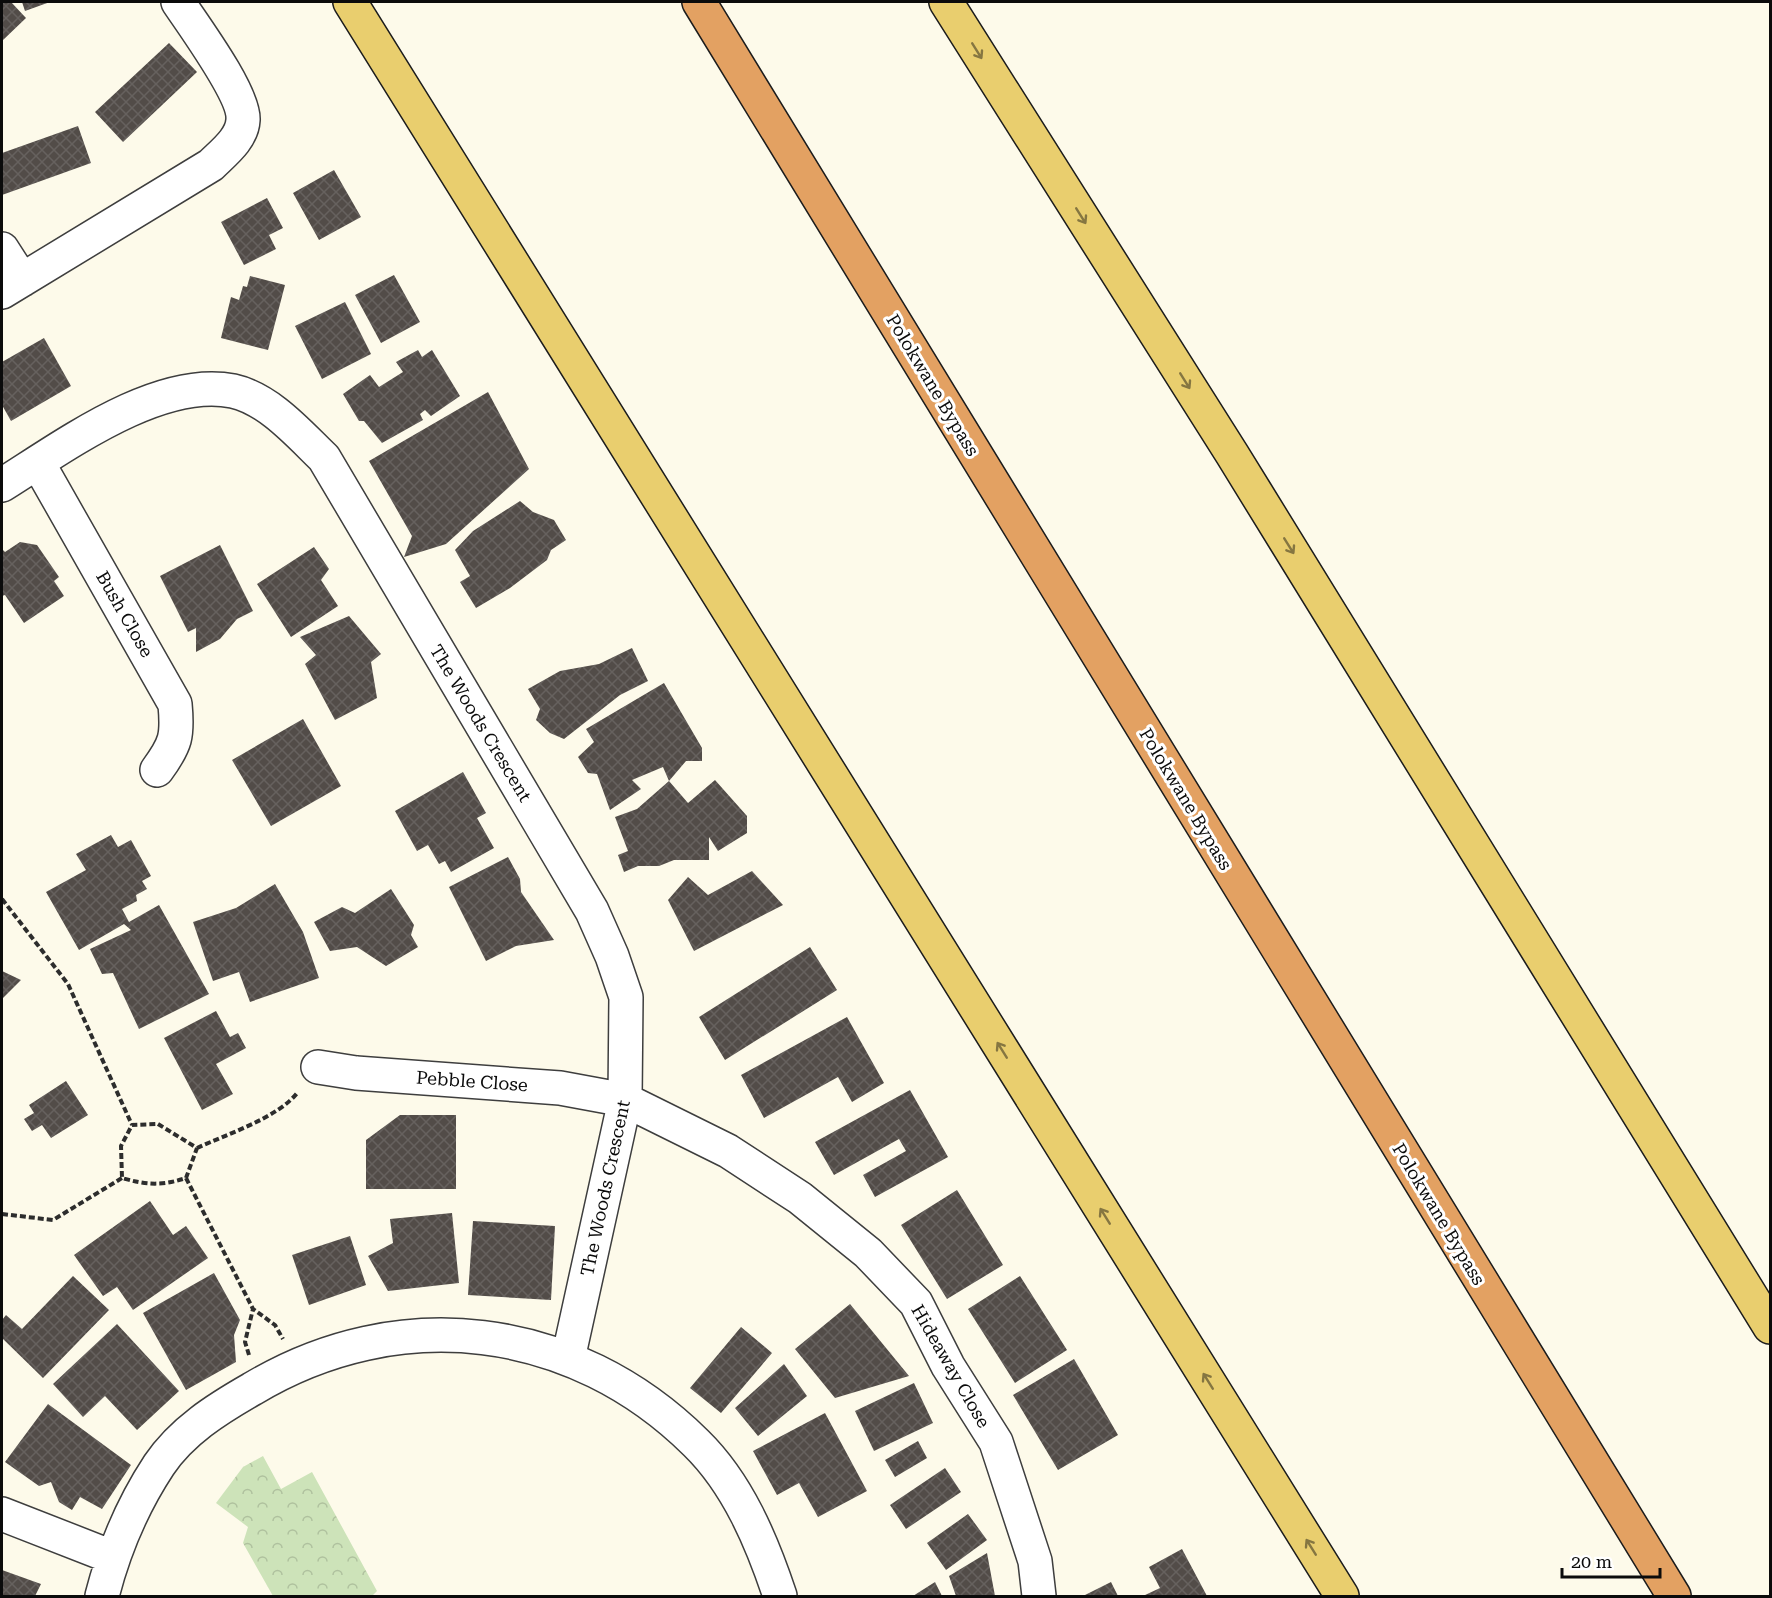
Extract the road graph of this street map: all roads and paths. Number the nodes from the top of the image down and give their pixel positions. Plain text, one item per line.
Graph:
1 (178, 2) edge
2 (350, 2) edge
3 (699, 2) edge
4 (946, 2) edge
5 (2, 249) edge
6 (12, 286) edge
7 (38, 463) junction
8 (2, 485) edge
9 (157, 770) dead end
10 (2, 899) edge
11 (318, 1067) joint
12 (625, 1100) junction
13 (132, 1125) junction
14 (197, 1148) junction
15 (122, 1178) junction
16 (186, 1178) junction
17 (2, 1214) edge
18 (253, 1309) junction
19 (1770, 1326) edge
20 (568, 1359) junction
21 (298, 1362) junction
22 (260, 1383) junction
23 (2, 1514) edge
24 (112, 1557) junction
25 (102, 1596) edge
26 (780, 1596) edge
27 (1039, 1596) edge
28 (1342, 1596) edge
29 (1674, 1596) edge

1 - 6 street
28 -> 2 main road
3 - 29 highway, Polokwane Bypass
4 -> 19 main road
5 - 6 street
7 - 8 street, The Woods Crescent
7 - 9 street, Bush Close
7 - 12 street, The Woods Crescent
10 - 13 path
11 - 12 street, Pebble Close
11 - 14 path
12 - 20 street, The Woods Crescent
12 - 27 street, Hideaway Close
13 - 14 path
13 - 15 path
14 - 16 path
15 - 16 path
15 - 17 path
16 - 18 path
18 - 21 path
18 - 22 path
20 - 21 street
20 - 26 street
21 - 22 street
22 - 24 street
23 - 24 street
24 - 25 street

